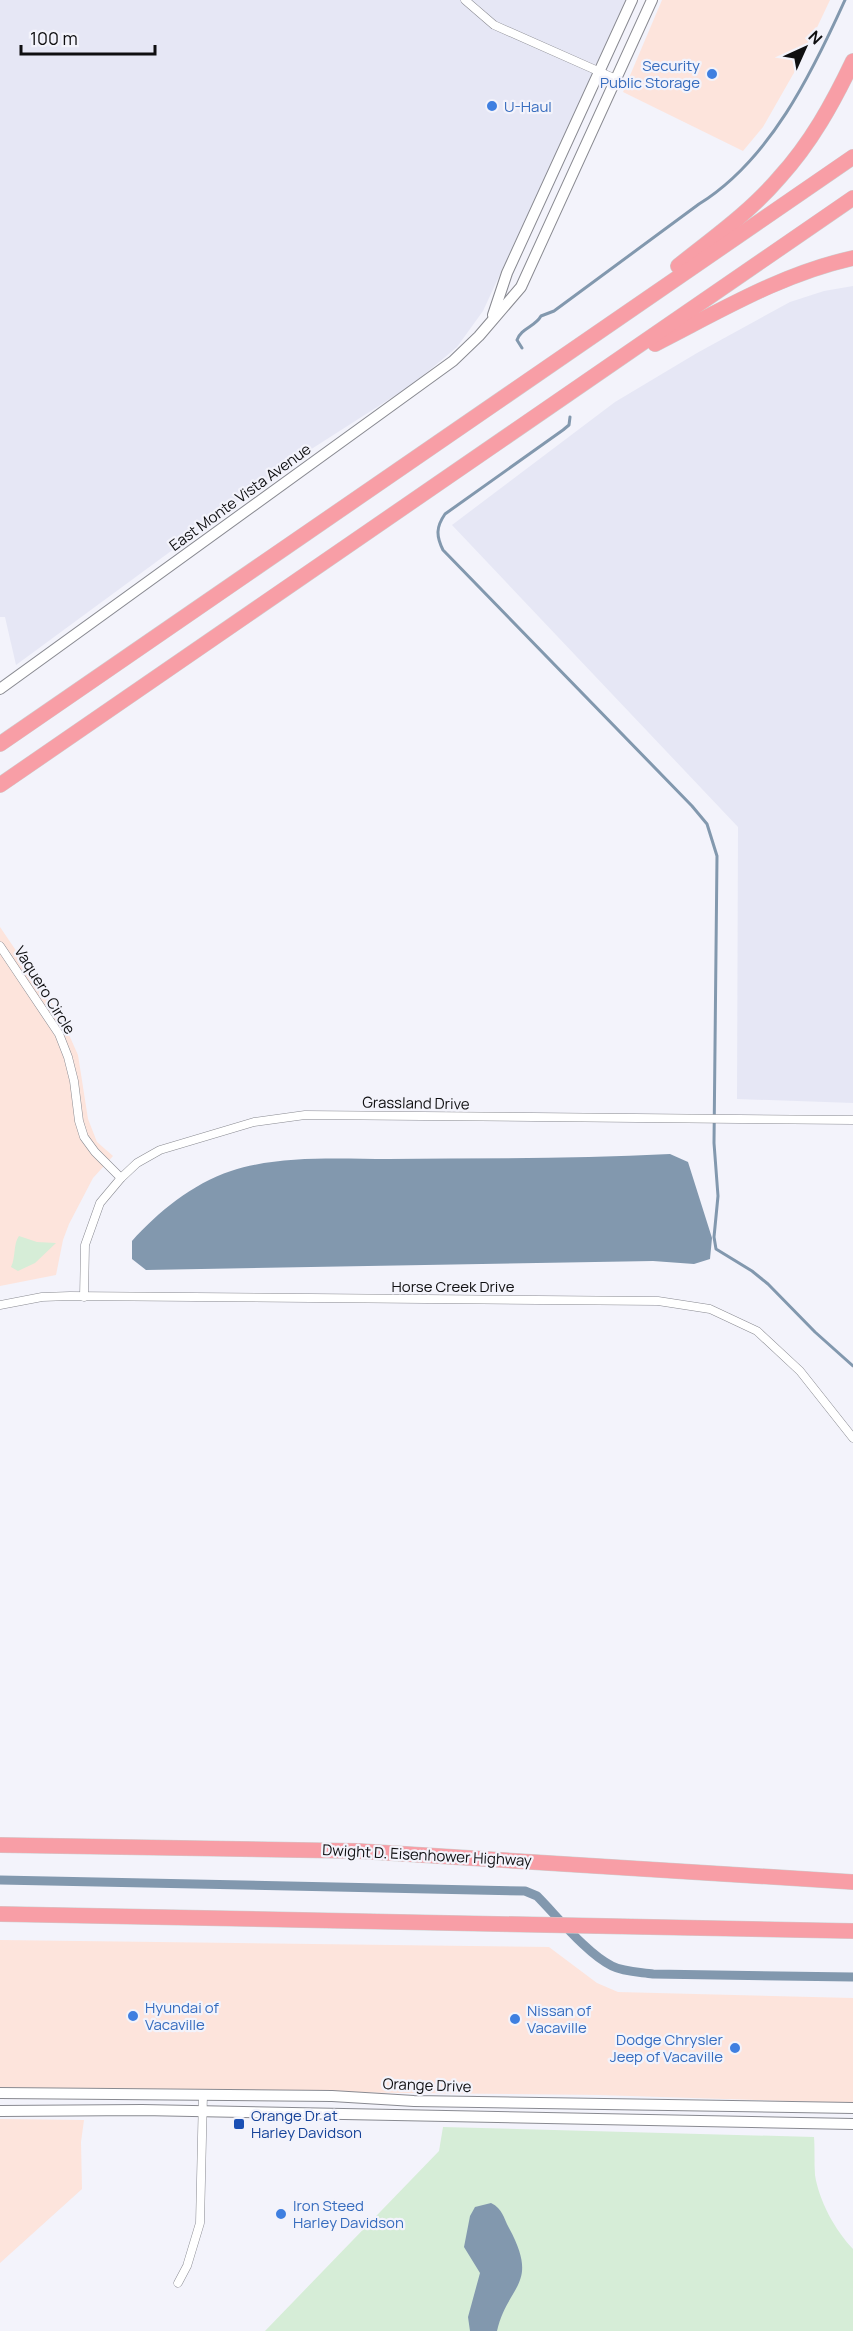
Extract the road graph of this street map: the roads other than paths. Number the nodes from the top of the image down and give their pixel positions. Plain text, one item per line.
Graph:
1 (465, 0) edge
2 (632, 0) edge
3 (652, 0) edge
4 (853, 61) edge
5 (599, 72) junction
6 (616, 79) junction
7 (853, 157) edge
8 (853, 198) edge
9 (853, 258) edge
10 (490, 322) junction
11 (565, 355) junction
12 (602, 371) junction
13 (0, 689) edge
14 (0, 744) edge
15 (0, 785) edge
16 (0, 946) edge
17 (853, 1120) edge
18 (121, 1178) junction
19 (84, 1296) junction
20 (0, 1305) edge
21 (853, 1438) edge
22 (0, 1845) edge
23 (853, 1882) edge
24 (0, 1914) edge
25 (853, 1931) edge
26 (0, 2093) edge
27 (203, 2094) junction
28 (833, 2107) junction
29 (853, 2108) edge
30 (0, 2111) edge
31 (202, 2112) junction
32 (831, 2124) junction
33 (853, 2124) edge
34 (178, 2283) dead end

1 - 5 street
2 - 5 street, East Monte Vista Avenue
3 - 6 street, East Monte Vista Avenue
4 - 11 highway
5 - 6 street
5 - 10 street, East Monte Vista Avenue
6 - 10 street, East Monte Vista Avenue
7 - 11 highway
8 - 12 highway
9 - 12 highway
10 - 13 street, East Monte Vista Avenue
11 - 14 highway
12 - 15 highway
16 - 18 street, Vaquero Circle
17 - 18 street, Grassland Drive
18 - 19 street, Grassland Drive
19 - 20 street, Horse Creek Drive
19 - 21 street, Horse Creek Drive
22 - 23 highway, Dwight D. Eisenhower Highway
24 - 25 highway
26 - 27 street, Orange Drive
27 - 28 street, Orange Drive
27 - 31 street
28 - 29 street, Orange Drive
28 - 32 street
30 - 31 street, Orange Drive
31 - 32 street, Orange Drive
31 - 34 street
32 - 33 street, Orange Drive

